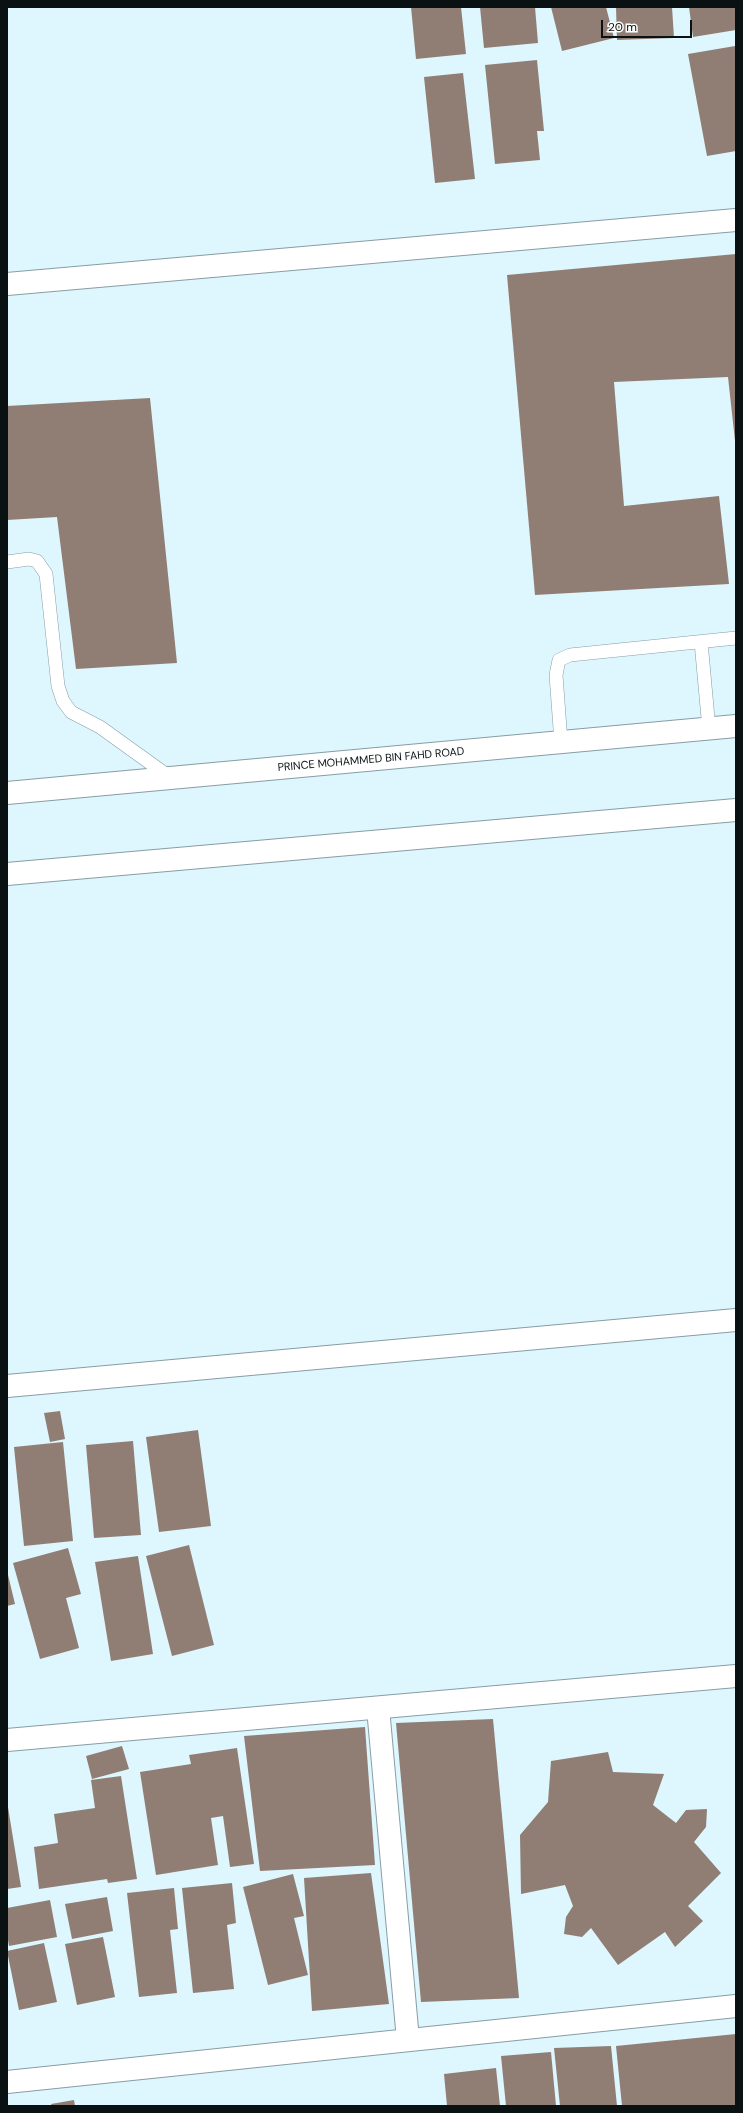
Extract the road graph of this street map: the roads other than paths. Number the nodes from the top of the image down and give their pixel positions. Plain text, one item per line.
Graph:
1 (736, 220) edge
2 (7, 284) edge
3 (7, 562) edge
4 (736, 638) edge
5 (702, 642) junction
6 (736, 726) edge
7 (709, 729) junction
8 (561, 742) junction
9 (171, 778) junction
10 (7, 793) edge
11 (736, 810) edge
12 (7, 874) edge
13 (736, 1320) edge
14 (7, 1386) edge
15 (736, 1676) edge
16 (378, 1708) junction
17 (7, 1740) edge
18 (736, 2006) edge
19 (408, 2040) junction
20 (7, 2082) edge

1 - 2 street
3 - 9 lane
4 - 5 lane
5 - 7 lane
5 - 8 lane
6 - 7 street, PRINCE MOHAMMED BIN FAHD ROAD
7 - 8 street, PRINCE MOHAMMED BIN FAHD ROAD
8 - 9 street, PRINCE MOHAMMED BIN FAHD ROAD
9 - 10 street, PRINCE MOHAMMED BIN FAHD ROAD
11 - 12 street
13 - 14 street
15 - 16 street
16 - 17 street
16 - 19 street
18 - 19 street
19 - 20 street

